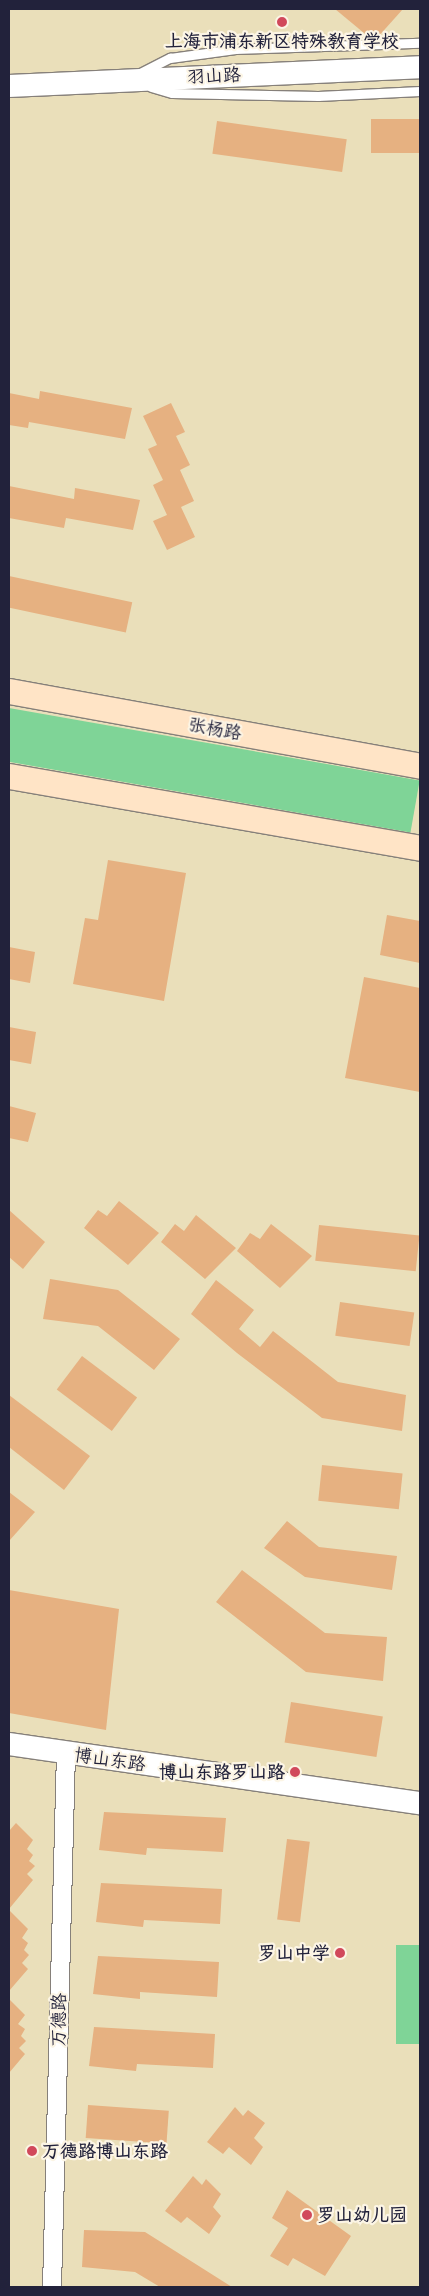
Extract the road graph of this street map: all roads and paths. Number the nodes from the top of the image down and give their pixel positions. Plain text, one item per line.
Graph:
1 (420, 43) edge
2 (420, 67) edge
3 (124, 80) junction
4 (9, 86) edge
5 (420, 91) edge
6 (9, 691) edge
7 (420, 766) edge
8 (9, 776) edge
9 (420, 848) edge
10 (9, 1744) edge
11 (66, 1754) junction
12 (420, 1803) edge
13 (52, 2287) edge

1 - 3 lane
2 - 3 street, 羽山路
3 - 4 street, 羽山路
3 - 5 lane
6 - 7 main road, 张杨路
8 - 9 main road
10 - 11 street, 博山东路
11 - 12 street, 博山东路
11 - 13 street, 万德路

